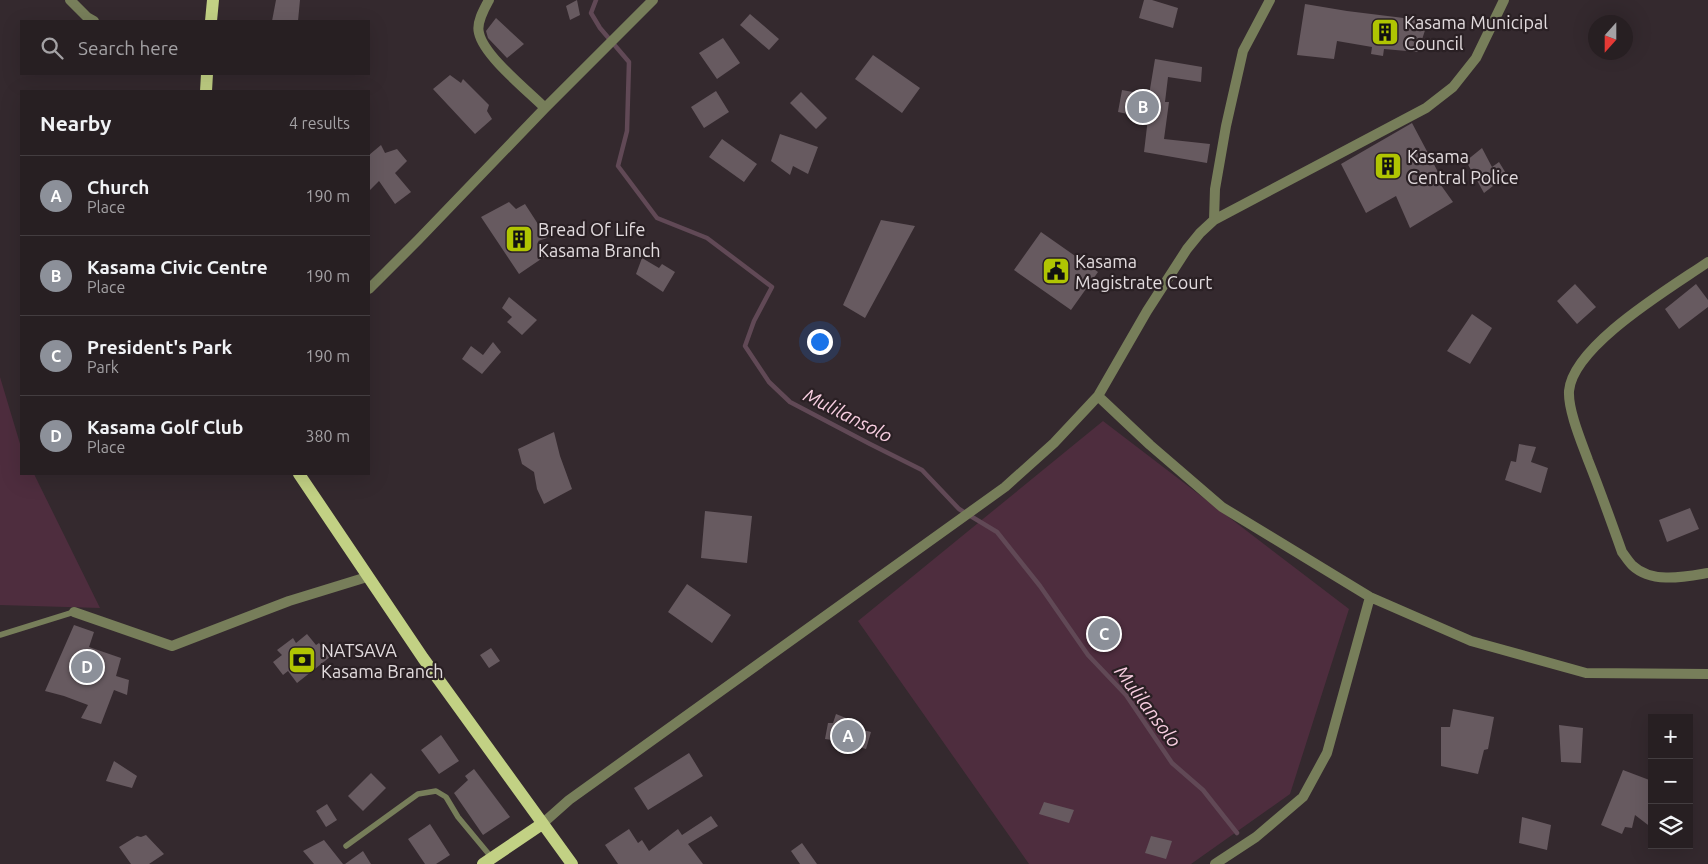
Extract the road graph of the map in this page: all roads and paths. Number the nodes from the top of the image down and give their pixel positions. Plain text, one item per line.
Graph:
1 (70, 0) edge
2 (213, 0) edge
3 (489, 0) edge
4 (653, 0) edge
5 (1270, 0) edge
6 (1504, 0) edge
7 (92, 20) edge
8 (211, 20) edge
9 (207, 75) edge
10 (206, 90) edge
11 (544, 108) junction
12 (1214, 220) junction
13 (1708, 262) edge
14 (370, 288) edge
15 (1098, 396) junction
16 (300, 475) edge
17 (1708, 573) edge
18 (367, 577) junction
19 (1370, 598) junction
20 (74, 612) joint
21 (0, 634) edge
22 (1708, 674) edge
23 (542, 824) junction
24 (346, 846) dead end
25 (487, 861) edge
26 (572, 864) edge
27 (1215, 864) edge

1 - 7 street
2 - 8 main road
3 - 11 street
4 - 11 street
5 - 12 street
6 - 12 street
9 - 10 main road
11 - 14 street
12 - 15 street
13 - 17 street
15 - 19 street
15 - 23 street
16 - 18 main road
18 - 20 street
18 - 23 main road
19 - 22 street
19 - 27 street
20 - 21 lane
23 - 25 main road
23 - 26 main road
24 - 25 lane

